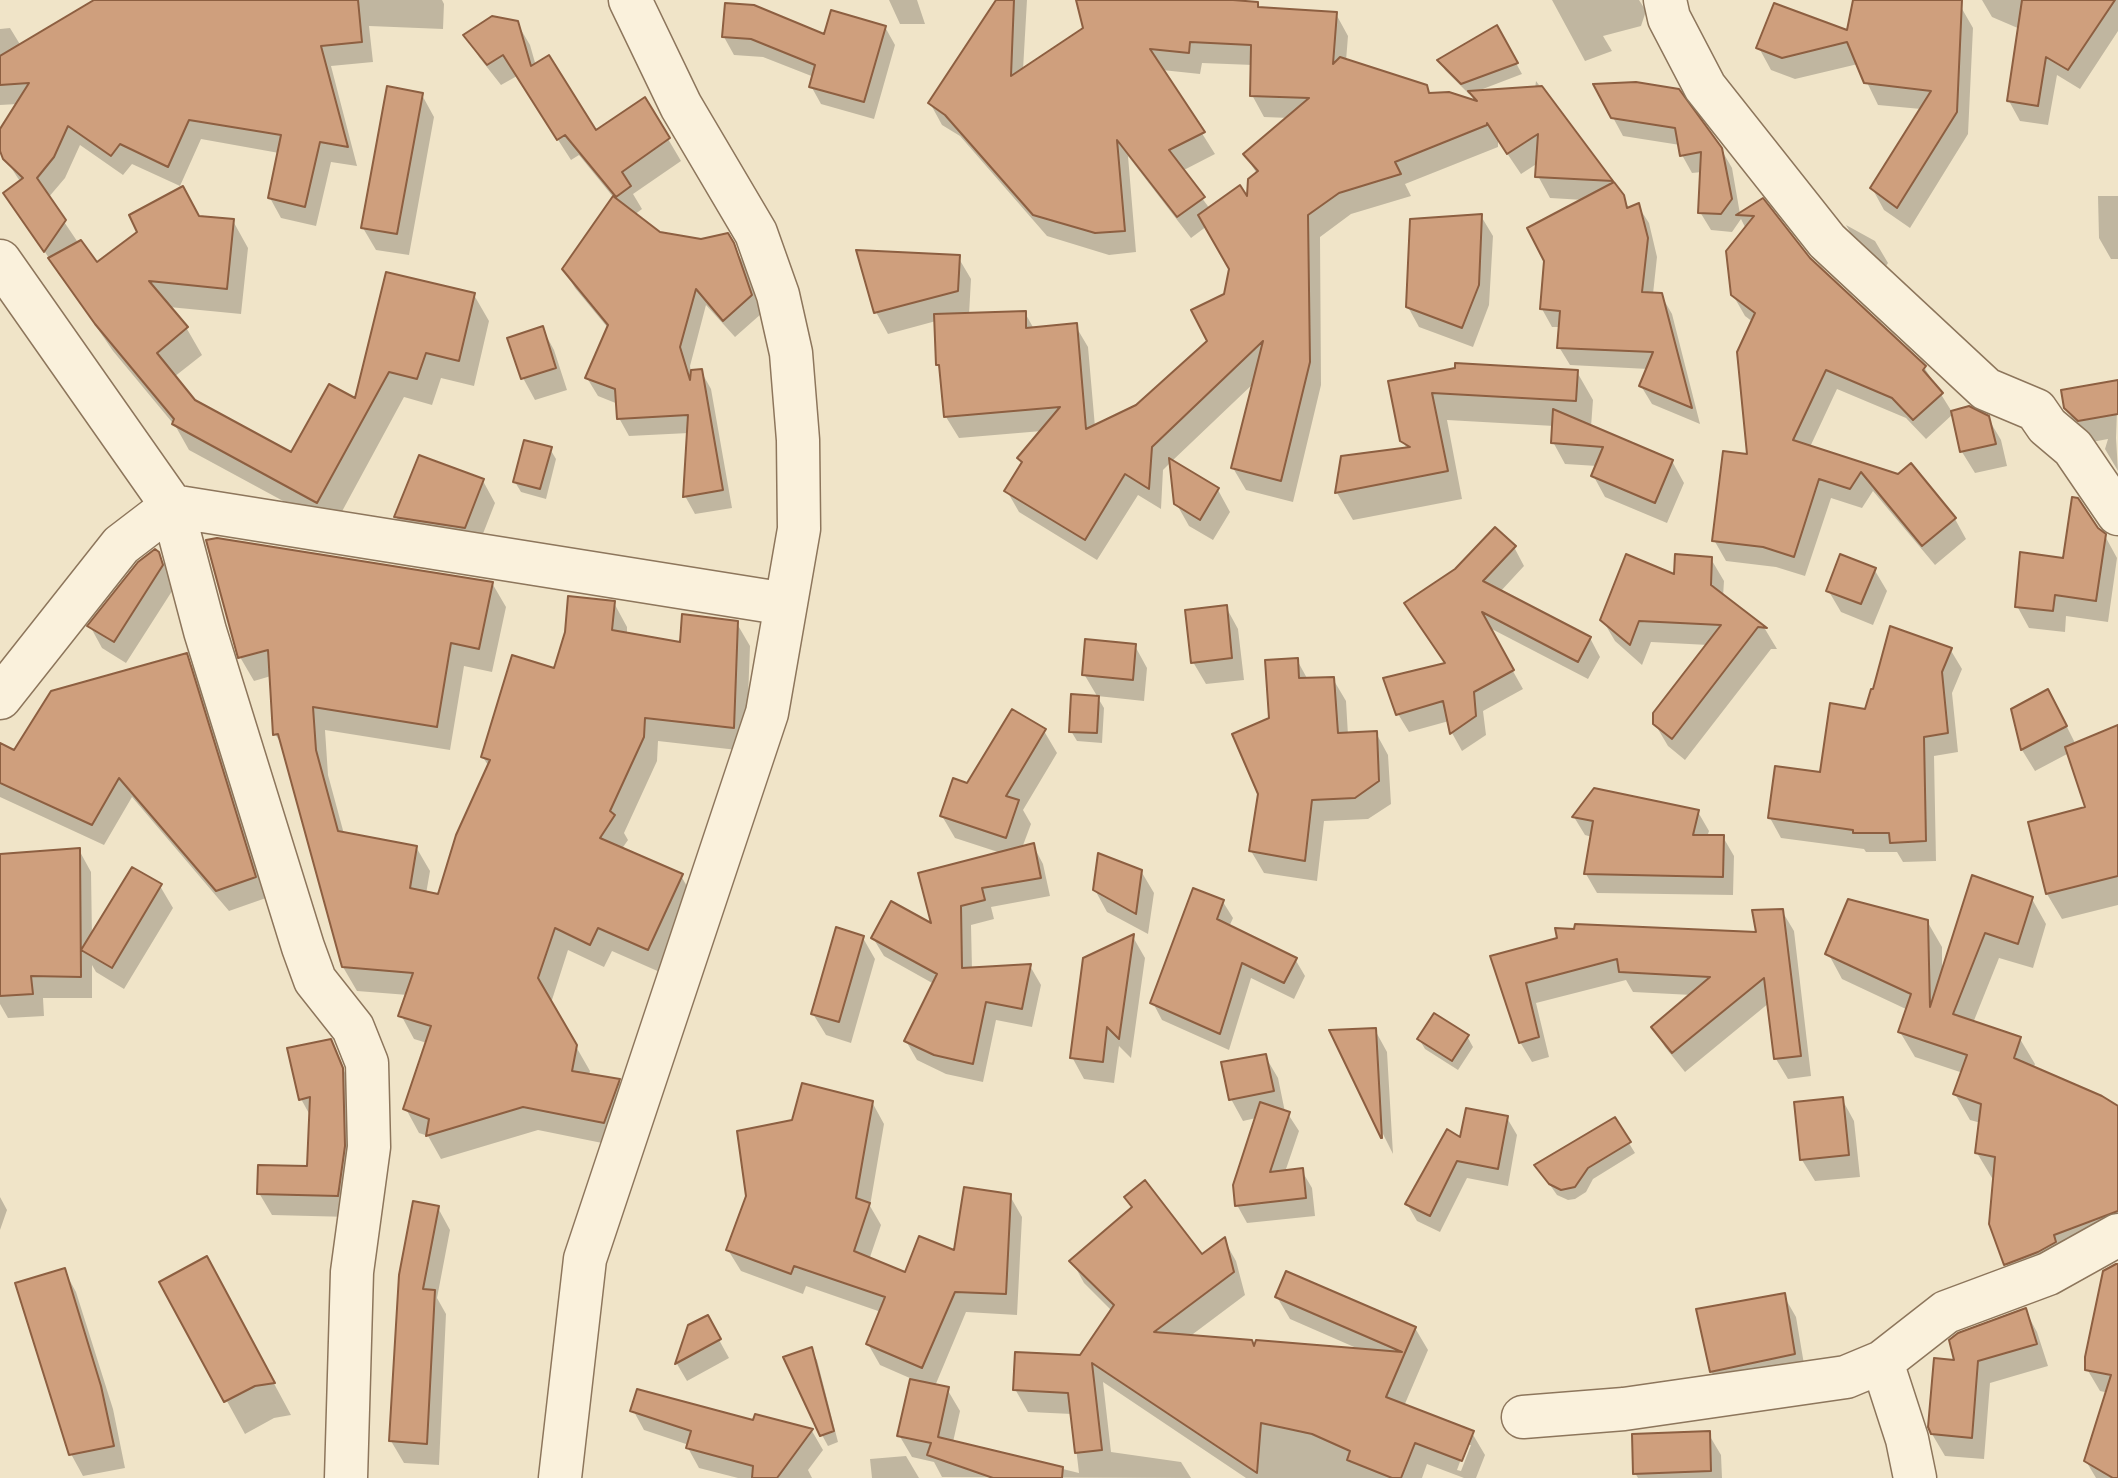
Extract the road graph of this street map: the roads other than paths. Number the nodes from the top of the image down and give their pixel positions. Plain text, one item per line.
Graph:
1 (630, 0) edge
2 (1665, 0) edge
3 (0, 261) edge
4 (172, 506) junction
5 (2118, 514) edge
6 (786, 604) junction
7 (0, 698) edge
8 (2118, 1235) edge
9 (1882, 1362) junction
10 (1523, 1417) dead end
11 (346, 1478) edge
12 (560, 1478) edge
13 (1915, 1478) edge

1 - 6 street
2 - 5 street
3 - 4 street
4 - 6 street
4 - 7 street
4 - 11 street
6 - 12 street
8 - 9 street
9 - 10 street
9 - 13 street

